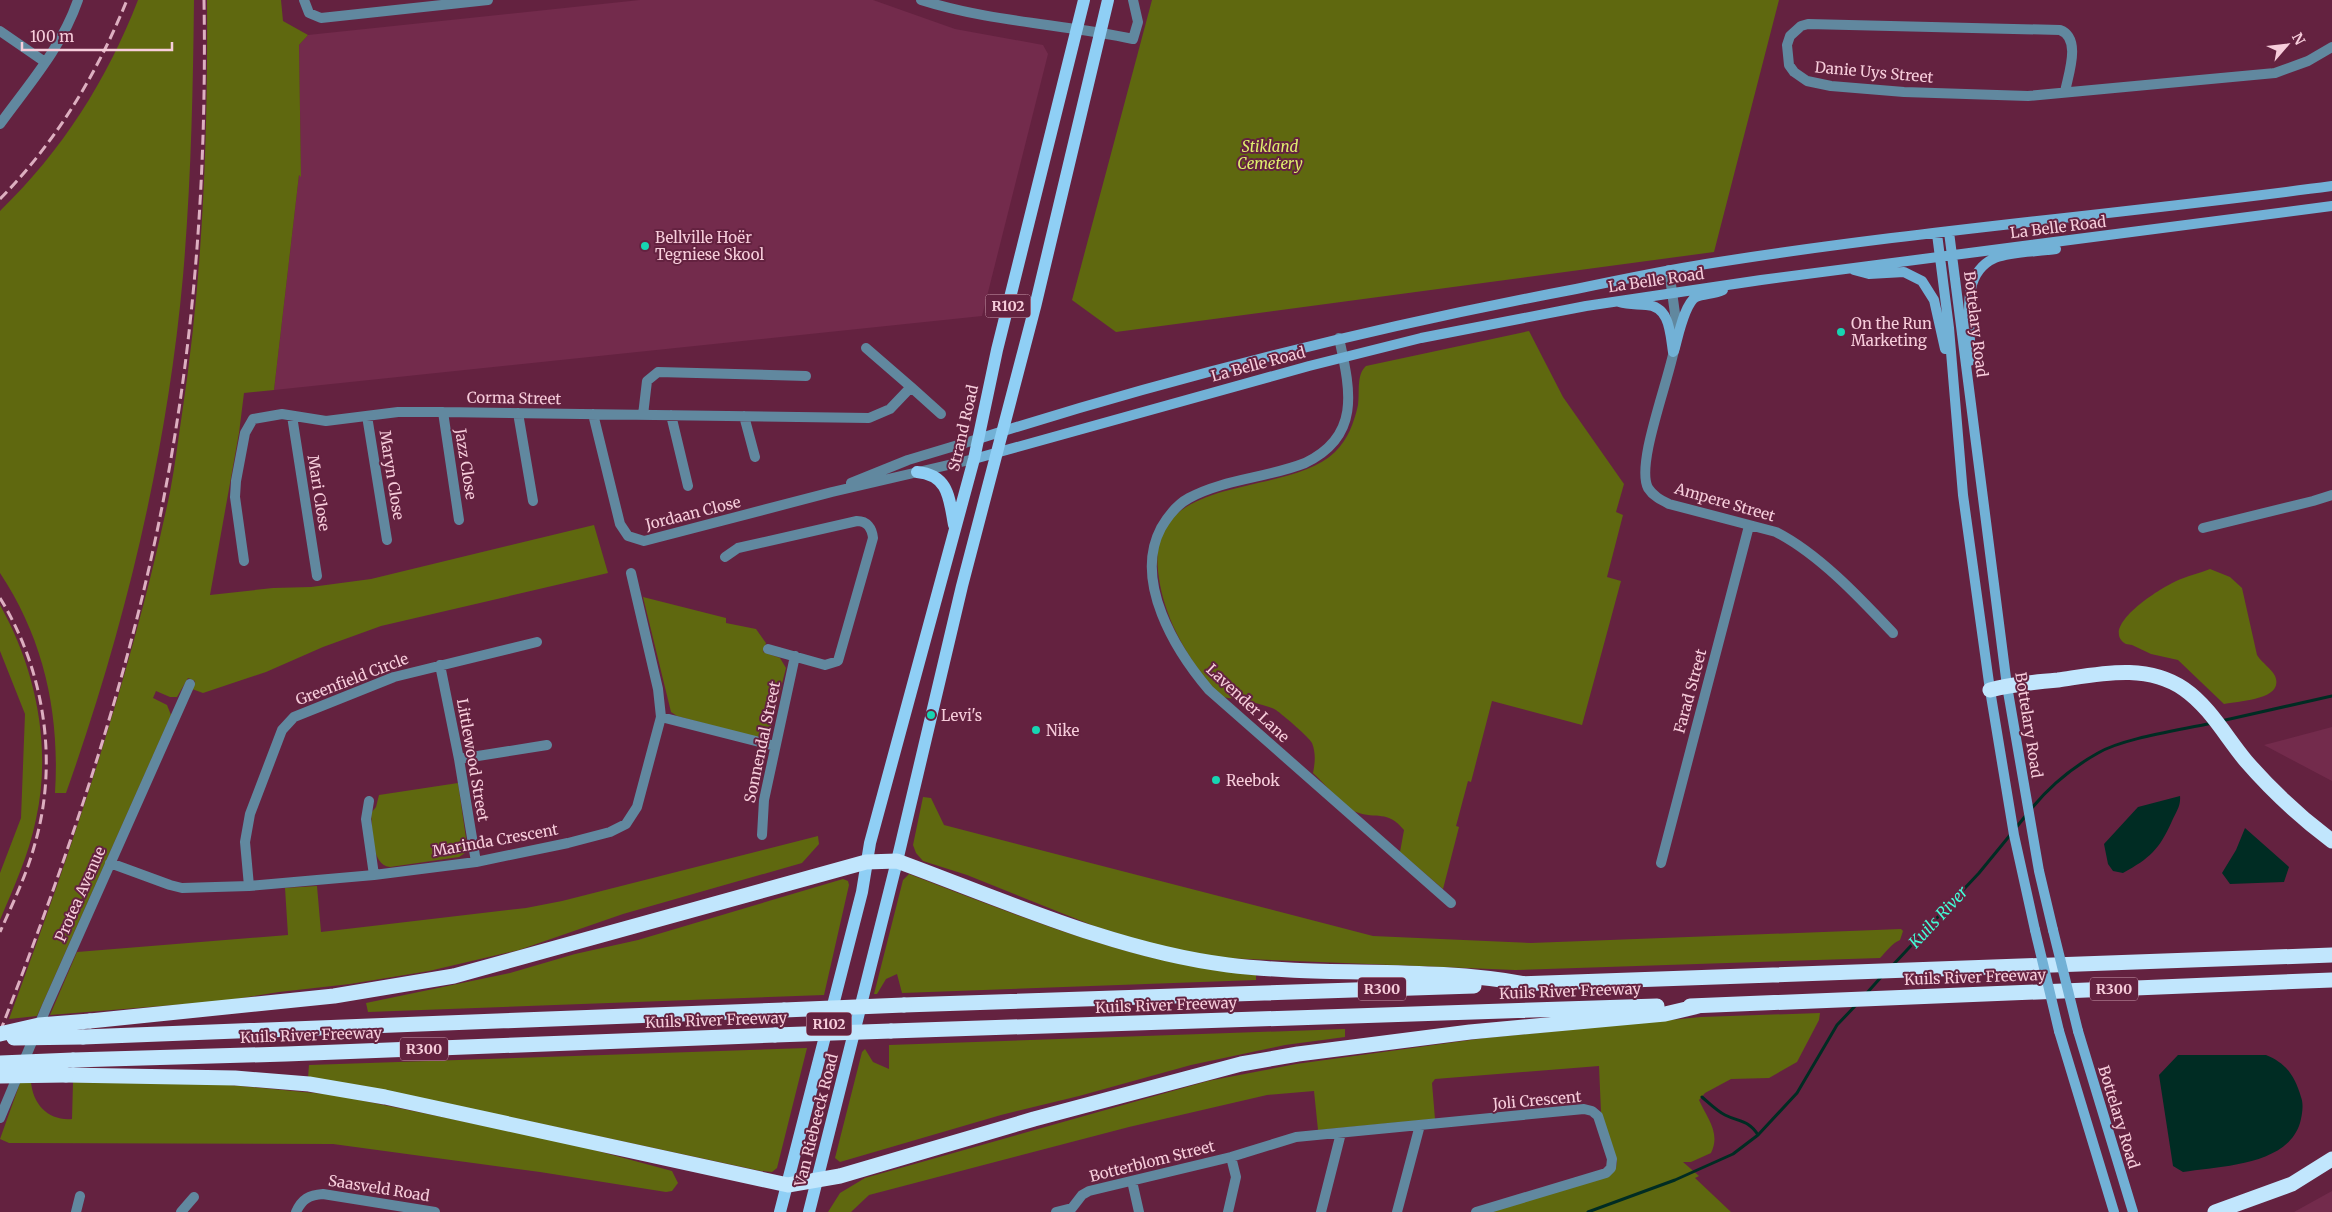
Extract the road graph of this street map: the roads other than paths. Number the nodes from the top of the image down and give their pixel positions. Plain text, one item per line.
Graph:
1 (78, 0) edge
2 (304, 0) edge
3 (372, 0) edge
4 (488, 0) edge
5 (921, 0) edge
6 (1084, 0) edge
7 (1108, 0) edge
8 (1133, 0) edge
9 (948, 4) edge
10 (373, 12) junction
11 (1077, 30) junction
12 (0, 31) edge
13 (1101, 34) junction
14 (2332, 47) edge
15 (45, 62) junction
16 (2065, 92) junction
17 (0, 124) edge
18 (2332, 186) edge
19 (2332, 206) edge
20 (1950, 232) junction
21 (2130, 233) junction
22 (1937, 234) junction
23 (1952, 255) junction
24 (1940, 257) junction
25 (1851, 269) junction
26 (1669, 270) junction
27 (1732, 284) junction
28 (1672, 293) junction
29 (1615, 301) junction
30 (1339, 338) junction
31 (866, 348) dead end
32 (1674, 353) junction
33 (1343, 357) junction
34 (806, 376) dead end
35 (1968, 377) junction
36 (1952, 379) junction
37 (911, 387) junction
38 (443, 412) junction
39 (518, 413) junction
40 (593, 414) junction
41 (941, 414) dead end
42 (643, 415) junction
43 (671, 415) junction
44 (292, 416) junction
45 (367, 416) junction
46 (744, 416) junction
47 (1003, 431) junction
48 (978, 439) junction
49 (997, 452) junction
50 (755, 457) dead end
51 (974, 459) junction
52 (917, 472) junction
53 (688, 486) dead end
54 (832, 492) junction
55 (2331, 498) edge
56 (533, 501) dead end
57 (459, 520) dead end
58 (1749, 526) junction
59 (954, 527) junction
60 (2203, 528) dead end
61 (387, 540) dead end
62 (725, 557) dead end
63 (244, 562) dead end
64 (632, 573) dead end
65 (317, 576) dead end
66 (1893, 633) dead end
67 (537, 642) dead end
68 (768, 649) dead end
69 (795, 656) junction
70 (440, 665) junction
71 (190, 684) dead end
72 (2007, 686) junction
73 (1990, 690) junction
74 (661, 717) junction
75 (547, 745) dead end
76 (775, 746) junction
77 (459, 758) junction
78 (369, 801) dead end
79 (762, 835) dead end
80 (2332, 841) edge
81 (897, 861) junction
82 (476, 862) junction
83 (866, 862) junction
84 (110, 863) junction
85 (1661, 863) dead end
86 (374, 875) junction
87 (249, 886) junction
88 (1451, 903) dead end
89 (2332, 955) edge
90 (2332, 980) edge
91 (1526, 984) junction
92 (1699, 1006) junction
93 (0, 1036) edge
94 (0, 1062) edge
95 (0, 1076) edge
96 (0, 1118) edge
97 (1420, 1125) junction
98 (1341, 1133) junction
99 (1232, 1157) junction
100 (2332, 1159) edge
101 (1132, 1181) junction
102 (817, 1182) junction
103 (788, 1186) junction
104 (80, 1196) dead end
105 (194, 1197) dead end
106 (1072, 1210) edge
107 (76, 1212) edge
108 (181, 1212) edge
109 (296, 1212) edge
110 (435, 1212) edge
111 (780, 1212) edge
112 (809, 1212) edge
113 (1056, 1212) edge
114 (1139, 1212) edge
115 (1228, 1212) edge
116 (1320, 1212) edge
117 (1397, 1212) edge
118 (1476, 1212) edge
119 (2114, 1212) edge
120 (2133, 1212) edge
121 (2215, 1212) edge

1 - 15 street
2 - 10 street
3 - 10 street
4 - 10 street
5 - 9 street
6 - 11 main road, Strand Road / R102
7 - 13 main road, R102
8 - 13 street
9 - 11 street
11 - 13 street
11 - 48 main road, Strand Road / R102
12 - 15 street
13 - 47 main road, R102
14 - 16 street, Danie Uys Street
15 - 17 street
16 - 16 street, Danie Uys Street
18 - 20 main road, La Belle Road
19 - 21 main road, La Belle Road
20 - 22 main road, La Belle Road
20 - 23 main road, Bottelary Road
21 - 23 main road, La Belle Road
21 - 35 main road
22 - 24 main road, Bottelary Road
22 - 26 main road, La Belle Road
23 - 24 main road, La Belle Road
23 - 35 main road, Bottelary Road
24 - 25 main road, La Belle Road
24 - 36 main road, Bottelary Road
25 - 27 main road, La Belle Road
25 - 36 main road
26 - 28 street, Ampere Street
26 - 30 main road, La Belle Road
27 - 28 main road, La Belle Road
27 - 32 main road
28 - 29 main road, La Belle Road
28 - 32 street, Ampere Street
29 - 32 main road
29 - 33 main road, La Belle Road
30 - 33 street, Lavender Lane
30 - 47 main road, La Belle Road
31 - 37 street
32 - 58 street, Ampere Street
33 - 49 main road, La Belle Road
33 - 88 street, Lavender Lane
34 - 42 street
35 - 72 main road, Bottelary Road
36 - 73 main road, Bottelary Road
37 - 41 street
37 - 46 street, Corma Street
38 - 39 street, Corma Street
38 - 45 street, Corma Street
38 - 57 street, Jazz Close
39 - 40 street, Corma Street
39 - 56 street
40 - 42 street, Corma Street
40 - 54 street, Jordaan Close
42 - 43 street, Corma Street
43 - 46 street, Corma Street
43 - 53 street
44 - 45 street, Corma Street
44 - 63 street, Corma Street
44 - 65 street, Mari Close
45 - 61 street, Maryn Close
46 - 50 street
47 - 48 main road, La Belle Road
47 - 49 main road, R102
48 - 51 main road, Strand Road / R102
48 - 54 street, Jordaan Close
49 - 51 main road, La Belle Road
49 - 81 main road, R102
51 - 52 street, Jordaan Close
51 - 59 main road, Strand Road / R102
52 - 54 street, Jordaan Close
52 - 59 main road
55 - 60 street
58 - 66 street, Ampere Street
58 - 85 street, Farad Street
59 - 83 main road, Strand Road / R102
62 - 69 street
64 - 74 street, Marinda Crescent
67 - 70 street, Greenfield Circle
68 - 69 street
69 - 76 street, Sonnendal Street
70 - 77 street, Littlewood Street
70 - 87 street, Greenfield Circle
71 - 84 street, Protea Avenue
72 - 73 highway
72 - 80 highway
72 - 120 main road, Bottelary Road, bridge
73 - 119 main road, Bottelary Road, bridge
74 - 76 street
74 - 82 street, Marinda Crescent
75 - 77 street
76 - 79 street, Sonnendal Street
77 - 82 street, Littlewood Street
78 - 86 street
81 - 83 highway
81 - 91 highway
81 - 102 main road, Van Riebeeck Road / R102
82 - 86 street, Marinda Crescent
83 - 93 highway, bridge
83 - 103 main road, Van Riebeeck Road / R102
84 - 87 street, Marinda Crescent
84 - 96 street, Protea Avenue
86 - 87 street, Marinda Crescent
89 - 91 highway, Kuils River Freeway / R300
90 - 92 highway, Kuils River Freeway / R300
91 - 93 highway, Kuils River Freeway / R300, bridge
92 - 94 highway, Kuils River Freeway / R300, bridge
92 - 102 highway
95 - 103 highway, bridge
97 - 98 street, Joli Crescent
97 - 117 street
97 - 118 street, Joli Crescent
98 - 99 street, Joli Crescent
98 - 116 street
99 - 101 street, Botterblom Street
99 - 115 street
100 - 121 highway
101 - 106 street, Botterblom Street
101 - 114 street
102 - 103 highway
102 - 112 main road, Van Riebeeck Road / R102
103 - 111 main road, Van Riebeeck Road / R102
104 - 107 street
105 - 108 street
106 - 113 street, Botterblom Street
109 - 110 street, Saasveld Road

